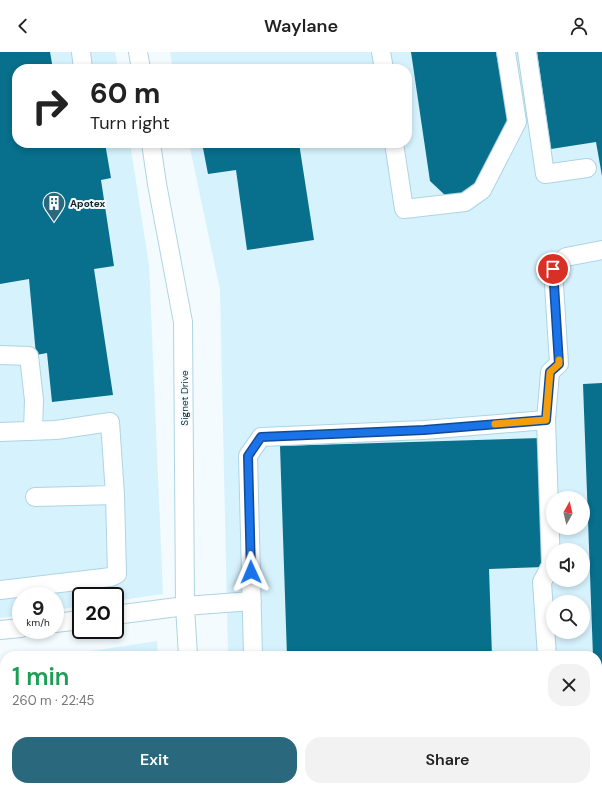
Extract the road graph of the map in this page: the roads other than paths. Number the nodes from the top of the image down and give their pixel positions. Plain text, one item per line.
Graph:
1 (81, 52) edge
2 (138, 52) edge
3 (381, 52) edge
4 (506, 52) edge
5 (527, 52) edge
6 (82, 64) edge
7 (140, 64) edge
8 (383, 64) edge
9 (152, 148) edge
10 (395, 148) edge
11 (587, 168) dead end
12 (602, 250) edge
13 (0, 355) edge
14 (546, 420) junction
15 (33, 431) junction
16 (0, 432) edge
17 (115, 495) junction
18 (35, 496) dead end
19 (0, 590) edge
20 (252, 601) junction
21 (185, 606) junction
22 (124, 614) edge
23 (12, 629) edge
24 (0, 630) edge
25 (188, 651) edge
26 (253, 651) edge
27 (547, 651) edge

1 - 6 street
2 - 7 street
3 - 8 street
4 - 10 street
5 - 11 street
9 - 21 street, Signet Drive
12 - 14 street
13 - 15 street
14 - 20 street
14 - 27 street
15 - 16 street
15 - 17 street
17 - 18 street
17 - 19 street
20 - 21 street
20 - 26 street
21 - 22 street
21 - 25 street, Signet Drive
23 - 24 street

